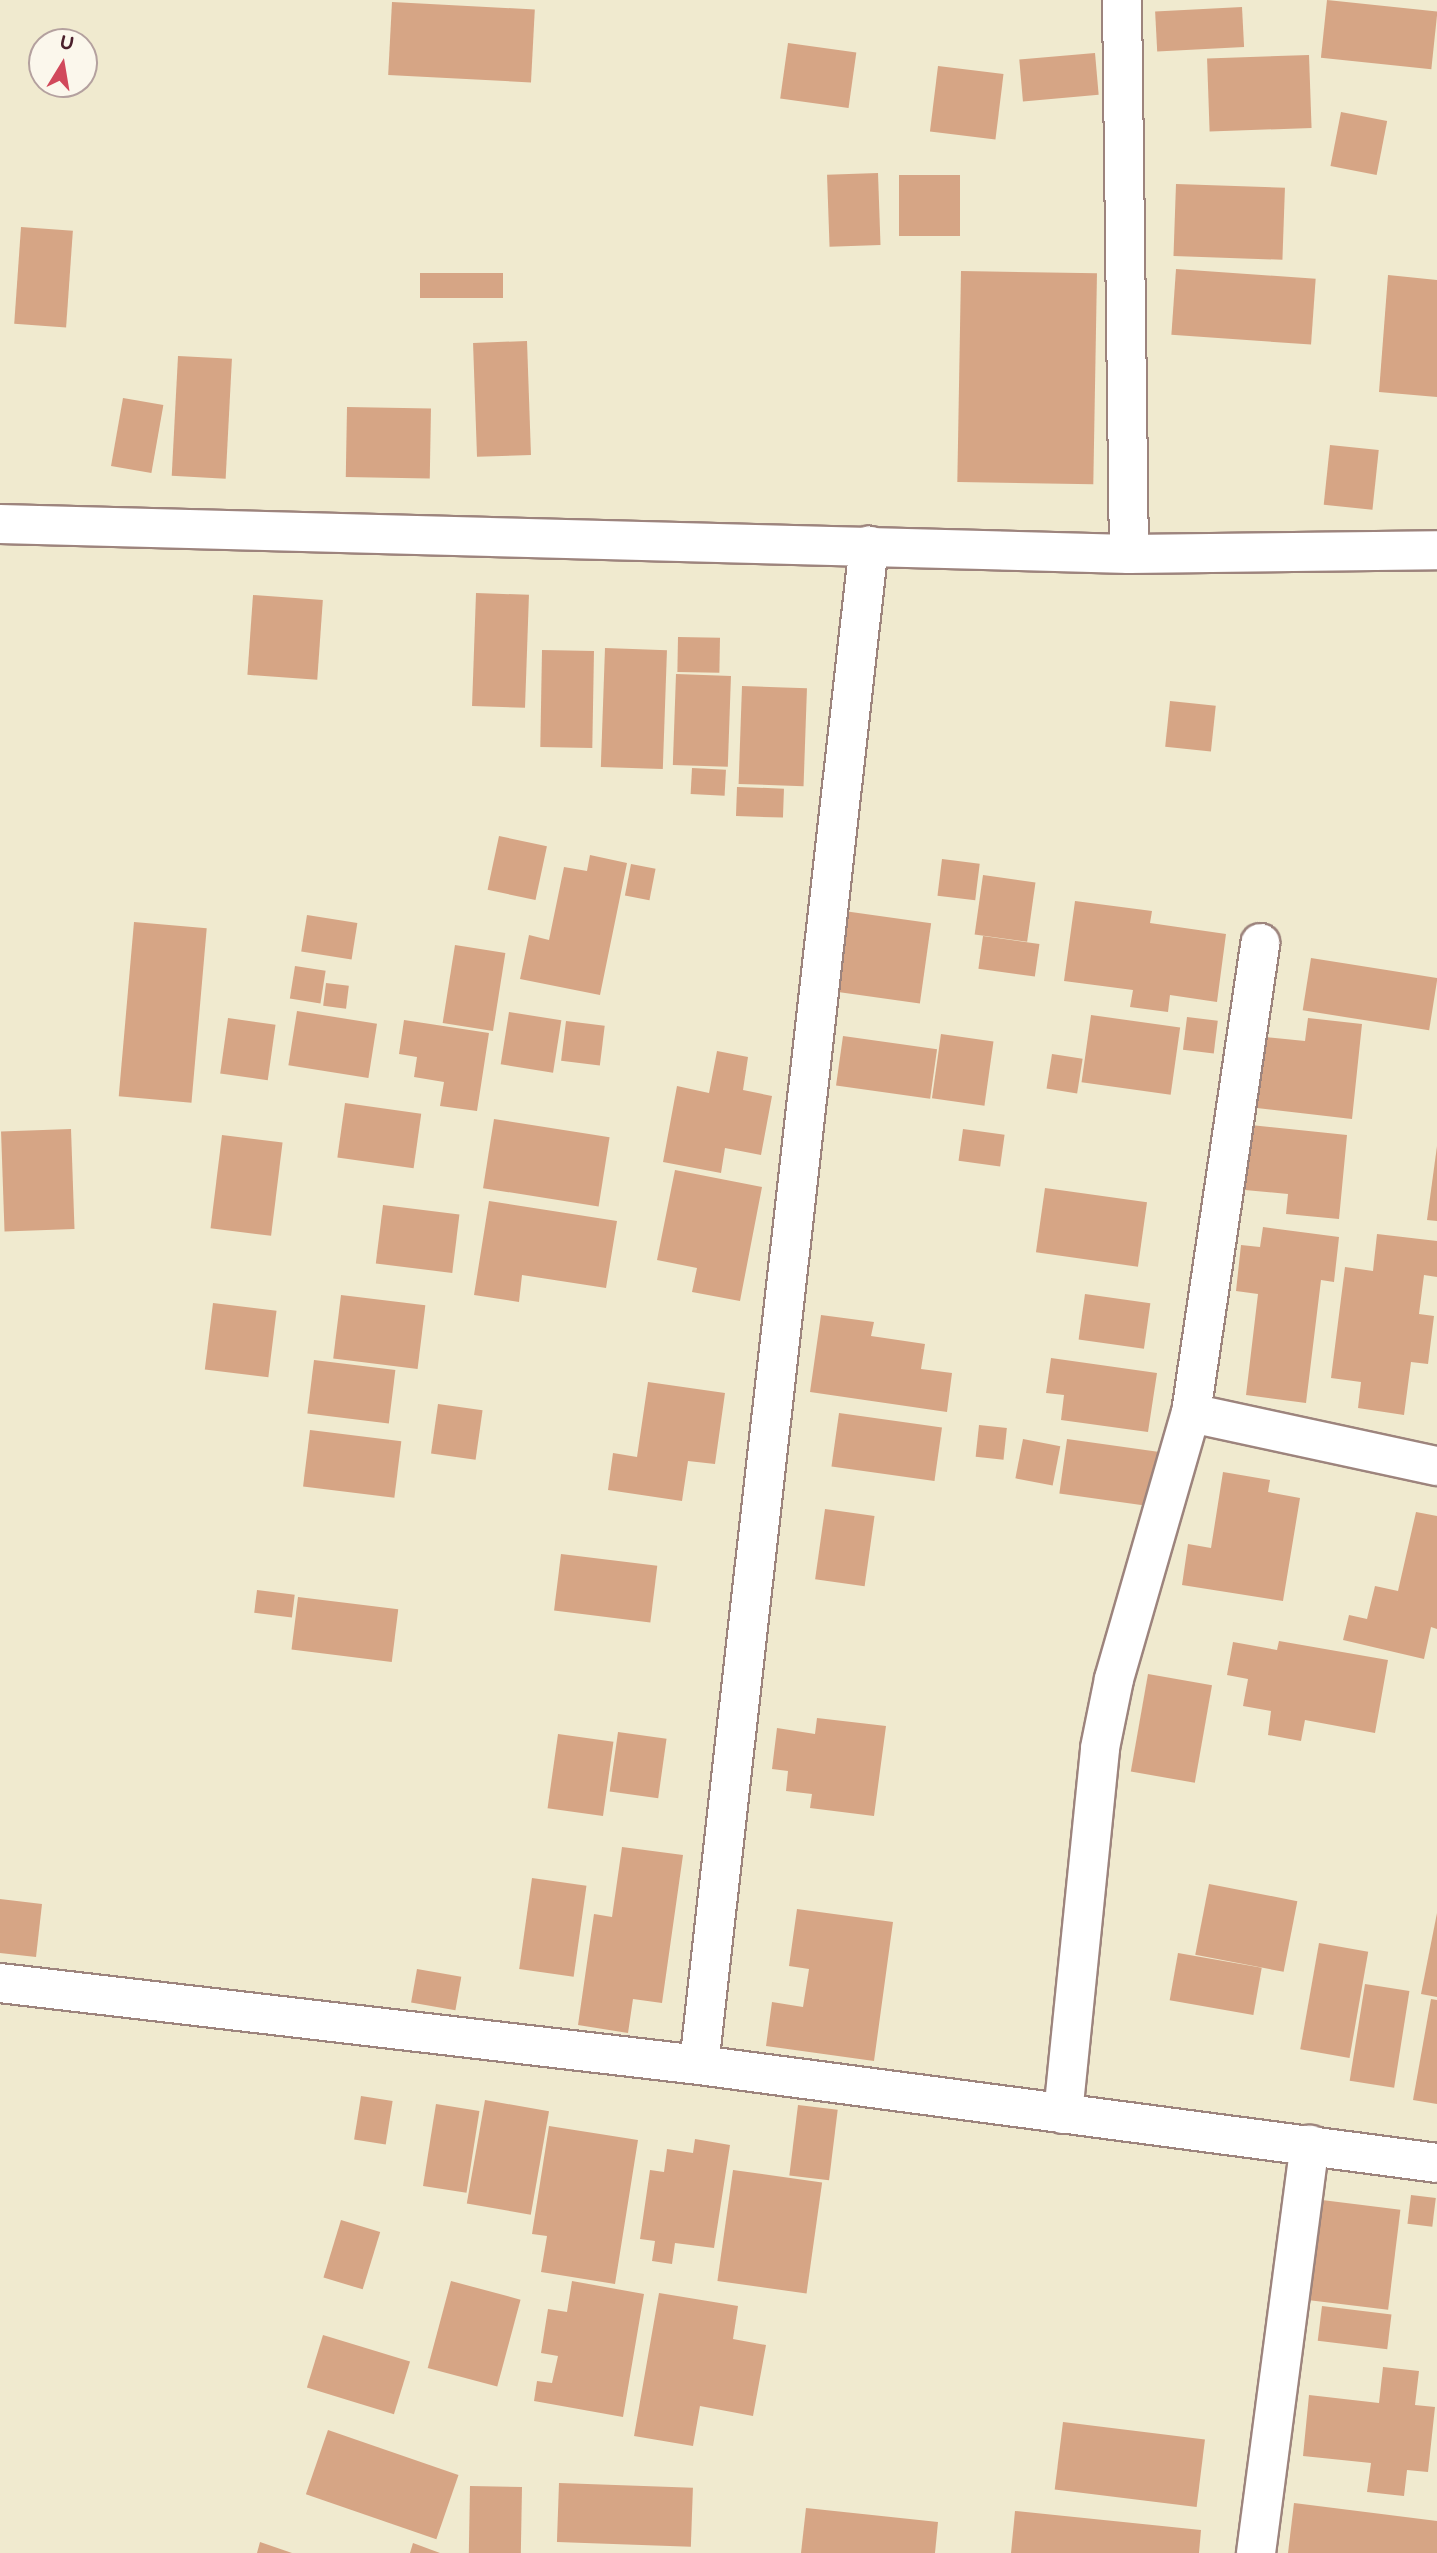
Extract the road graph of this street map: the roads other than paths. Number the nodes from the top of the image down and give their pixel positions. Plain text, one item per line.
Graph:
1 (1122, 0) edge
2 (0, 524) edge
3 (869, 545) junction
4 (1437, 550) edge
5 (1129, 554) junction
6 (1260, 943) dead end
7 (1191, 1413) junction
8 (1437, 1466) edge
9 (0, 1983) edge
10 (699, 2065) junction
11 (1063, 2114) junction
12 (1310, 2145) junction
13 (1437, 2163) edge
14 (1256, 2553) edge

1 - 5 street
2 - 3 street
3 - 5 street
3 - 10 street
4 - 5 street
6 - 7 street
7 - 8 street
7 - 11 street
9 - 10 street
10 - 11 street
11 - 12 street
12 - 13 street
12 - 14 street

